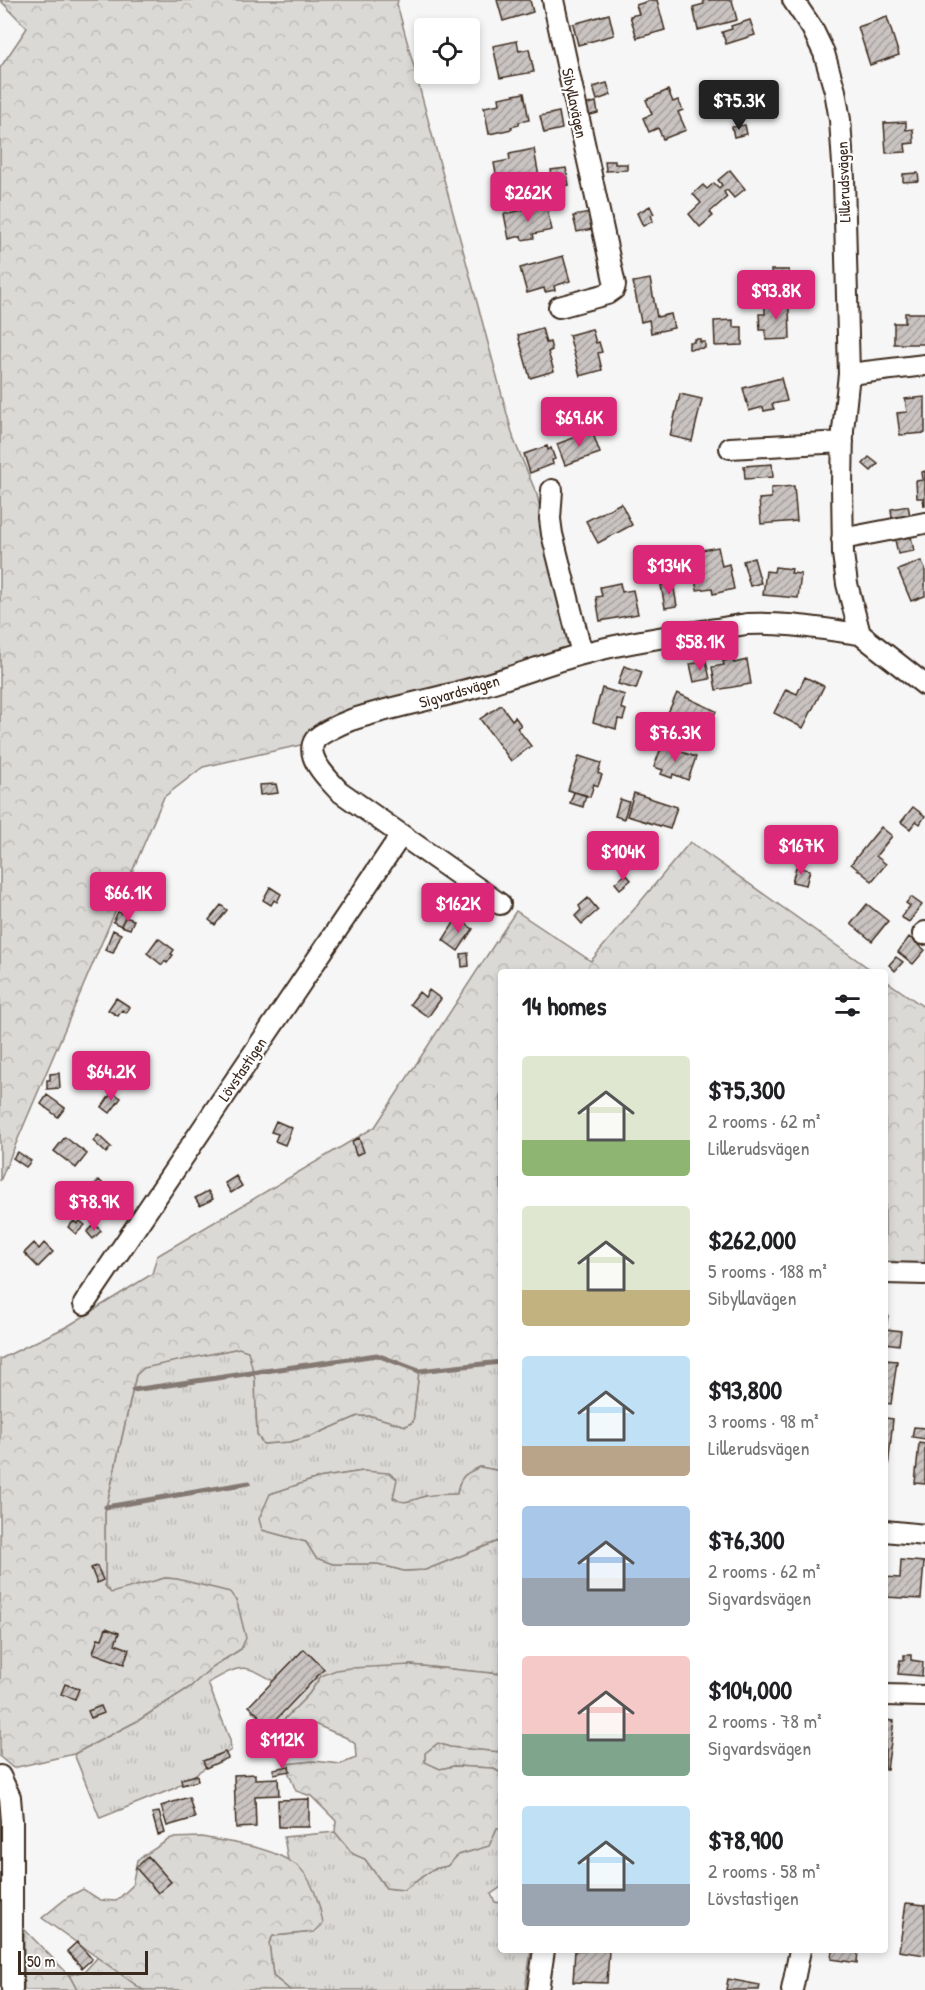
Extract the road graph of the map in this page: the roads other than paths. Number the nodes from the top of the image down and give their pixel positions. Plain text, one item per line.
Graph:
1 (553, 0) edge
2 (793, 0) edge
3 (559, 307) dead end
4 (925, 365) edge
5 (849, 374) junction
6 (843, 442) junction
7 (730, 448) dead end
8 (552, 490) dead end
9 (925, 524) edge
10 (843, 538) junction
11 (860, 634) junction
12 (582, 654) junction
13 (925, 685) edge
14 (401, 835) junction
15 (500, 904) dead end
16 (888, 1273) edge
17 (925, 1274) edge
18 (84, 1304) dead end
19 (888, 1531) edge
20 (925, 1534) edge
21 (888, 1695) edge
22 (925, 1696) edge
23 (0, 1776) edge
24 (544, 1953) edge
25 (799, 1953) edge
26 (12, 1990) edge
27 (538, 1990) edge
28 (792, 1990) edge

1 - 3 street, Sibyllavägen
2 - 5 street, Lillerudsvägen
4 - 5 street
5 - 6 street, Lillerudsvägen
6 - 7 street
6 - 10 street, Lillerudsvägen
8 - 12 street
9 - 10 street
10 - 11 street, Lillerudsvägen
11 - 12 street, Sigvardsvägen
11 - 13 street
12 - 14 street, Sigvardsvägen
14 - 15 street, Sigvardsvägen
14 - 18 street, Lövstastigen
16 - 17 street
19 - 20 street
21 - 22 street
23 - 26 street
24 - 27 street
25 - 28 street

